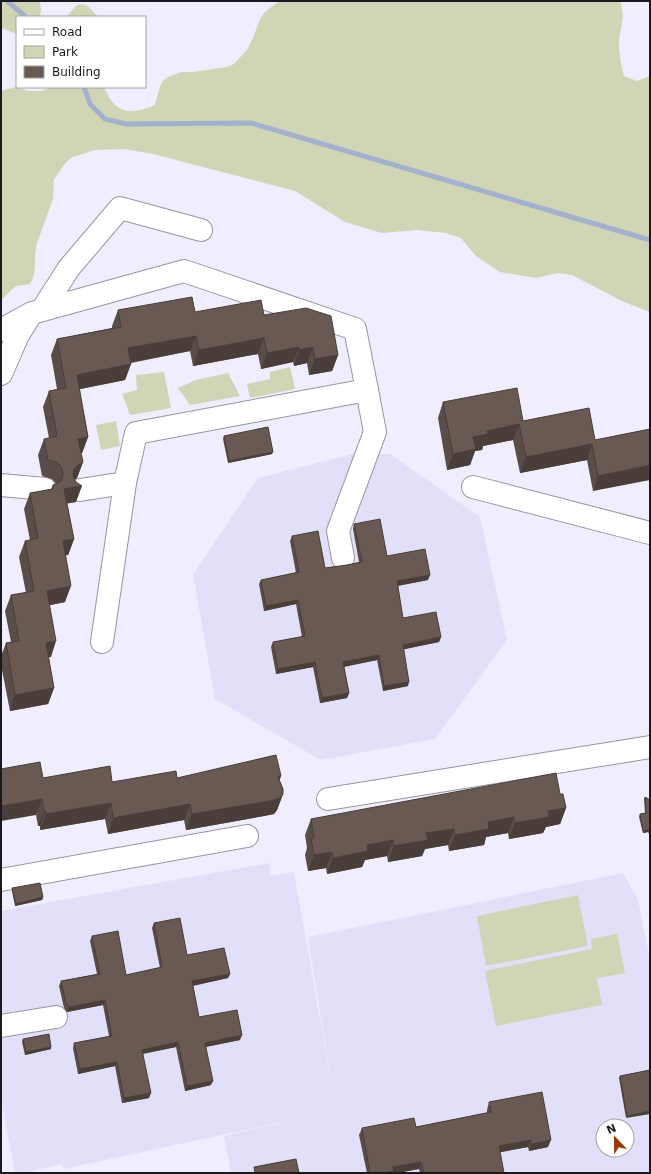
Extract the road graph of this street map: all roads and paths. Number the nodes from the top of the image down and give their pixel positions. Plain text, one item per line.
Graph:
1 (201, 230) dead end
2 (37, 311) junction
3 (1, 330) edge
4 (1, 374) edge
5 (367, 390) junction
6 (125, 483) junction
7 (1, 485) edge
8 (474, 487) dead end
9 (45, 489) edge
10 (80, 490) edge
11 (650, 532) edge
12 (343, 558) dead end
13 (102, 642) dead end
14 (650, 747) edge
15 (328, 799) dead end
16 (247, 836) dead end
17 (1, 880) edge
18 (56, 1017) dead end
19 (1, 1026) edge

1 - 2 street
2 - 3 street
2 - 4 street
2 - 5 street
5 - 6 street
5 - 12 street
6 - 10 street
6 - 13 street
7 - 9 street
8 - 11 street
14 - 15 street
16 - 17 street
18 - 19 street

